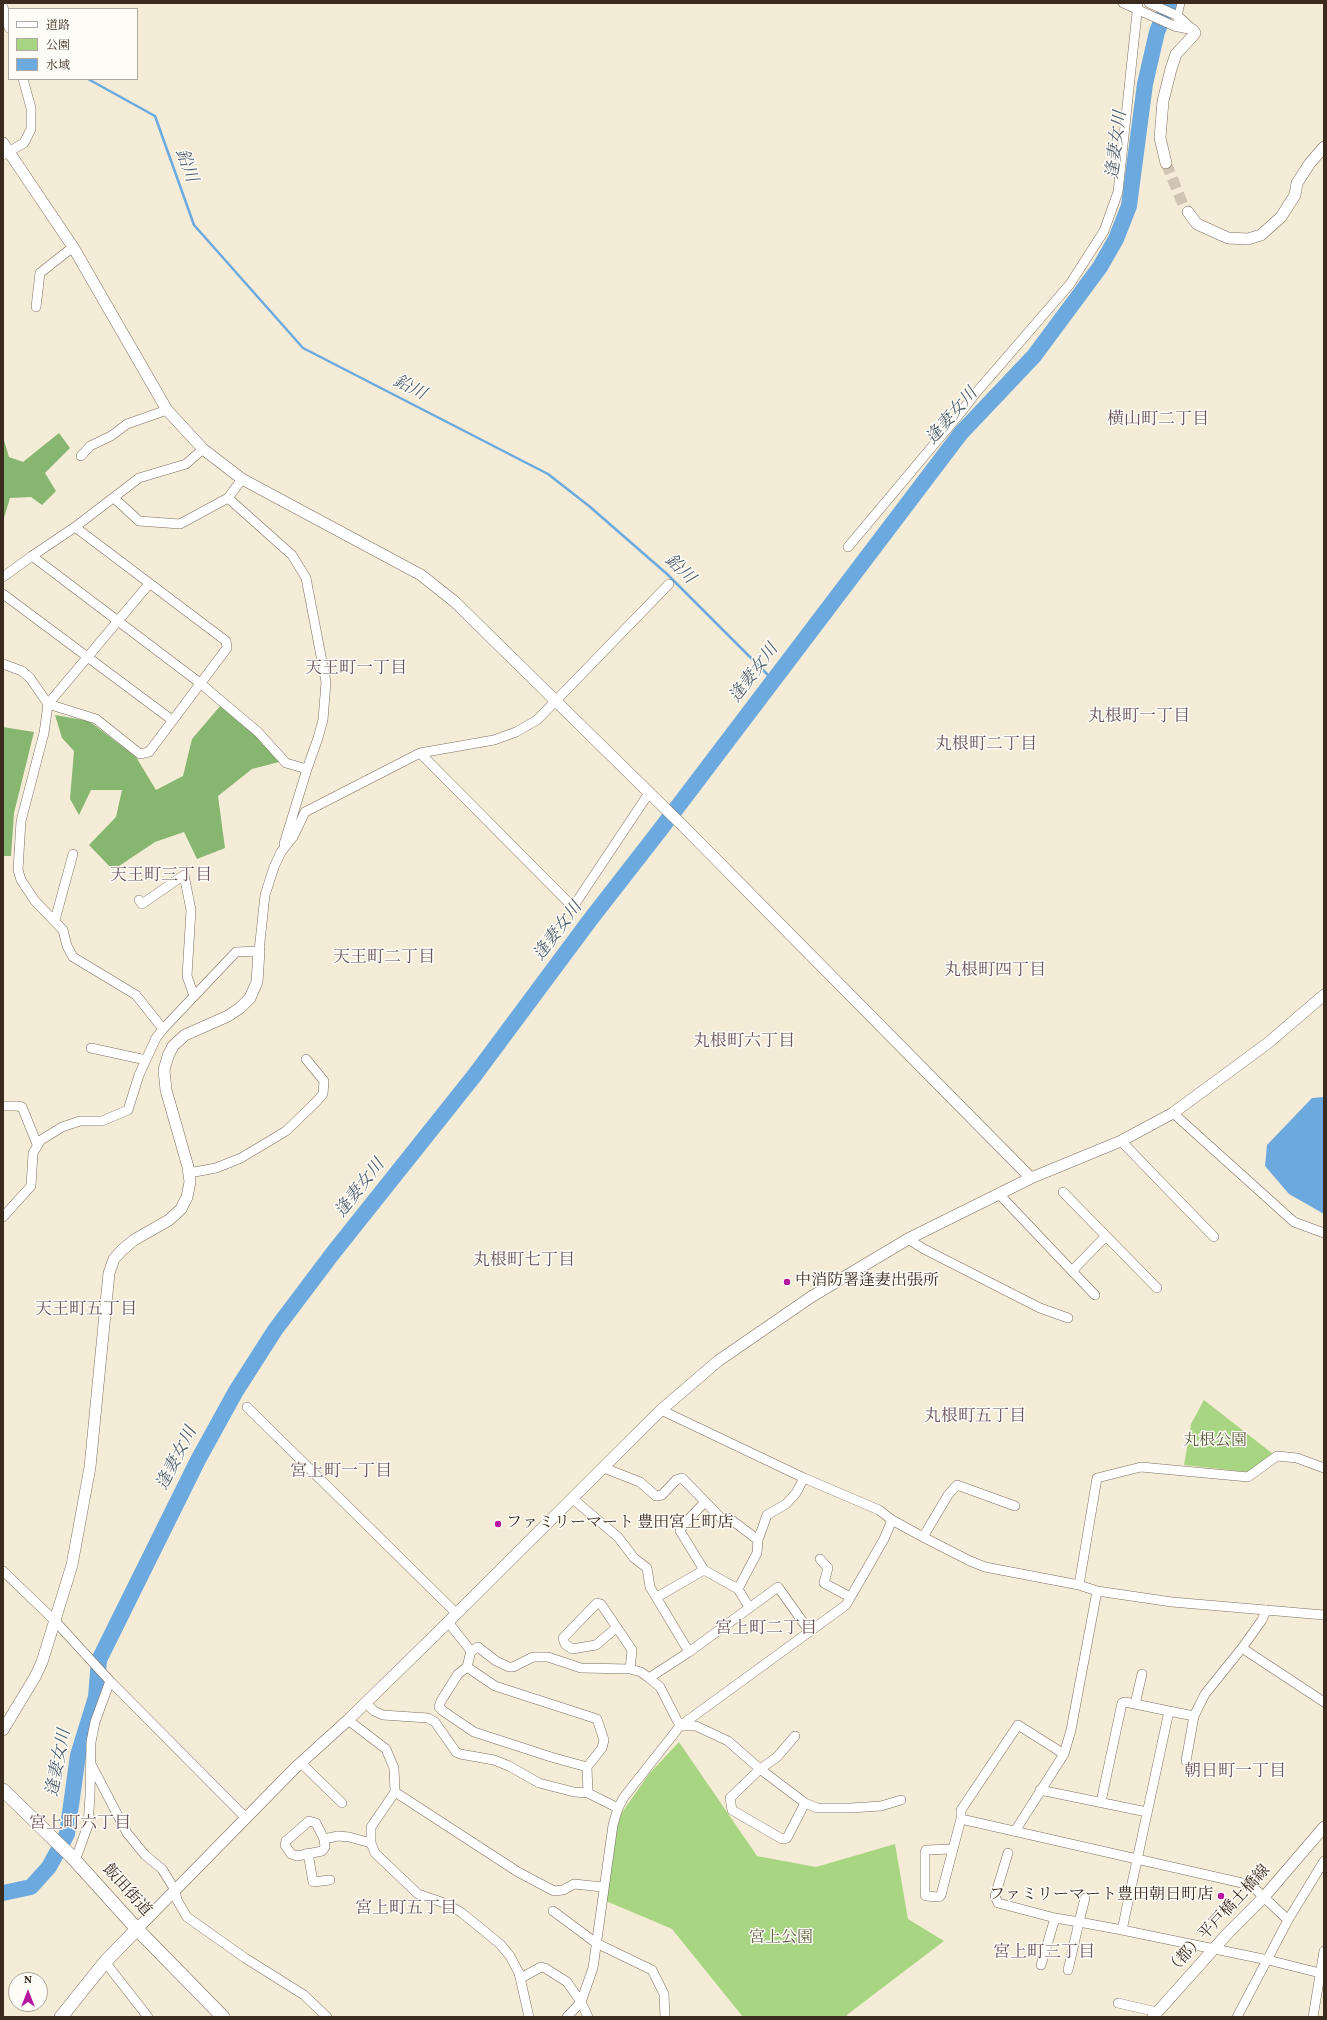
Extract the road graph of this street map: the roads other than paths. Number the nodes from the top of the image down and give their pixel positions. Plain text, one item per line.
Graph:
1 (1123, 3) edge
2 (1149, 3) edge
3 (1181, 3) edge
4 (3, 7) edge
5 (1140, 8) edge
6 (1176, 15) junction
7 (8, 24) edge
8 (1174, 26) junction
9 (1193, 30) junction
10 (23, 80) edge
11 (1324, 147) edge
12 (5, 150) edge
13 (1166, 163) tunnel mouth
14 (1188, 212) tunnel mouth
15 (73, 247) junction
16 (36, 307) dead end
17 (167, 410) junction
18 (203, 449) junction
19 (81, 456) dead end
20 (242, 480) junction
21 (114, 498) junction
22 (228, 498) junction
23 (75, 527) junction
24 (848, 547) dead end
25 (32, 556) junction
26 (3, 577) edge
27 (149, 584) junction
28 (669, 584) dead end
29 (3, 594) edge
30 (118, 620) junction
31 (88, 658) junction
32 (3, 664) edge
33 (200, 683) junction
34 (557, 702) junction
35 (48, 704) junction
36 (172, 720) junction
37 (420, 753) junction
38 (307, 769) junction
39 (653, 797) junction
40 (282, 852) junction
41 (73, 854) dead end
42 (139, 900) dead end
43 (55, 920) junction
44 (259, 951) junction
45 (1324, 995) edge
46 (194, 996) junction
47 (163, 1029) junction
48 (91, 1048) dead end
49 (306, 1058) dead end
50 (146, 1060) junction
51 (3, 1106) edge
52 (1173, 1113) junction
53 (1121, 1141) junction
54 (37, 1144) junction
55 (188, 1173) junction
56 (1032, 1178) junction
57 (1063, 1192) dead end
58 (1000, 1195) junction
59 (3, 1217) edge
60 (1324, 1233) edge
61 (1106, 1236) junction
62 (1214, 1237) dead end
63 (908, 1239) junction
64 (1072, 1271) junction
65 (1157, 1288) dead end
66 (1095, 1295) dead end
67 (1068, 1318) dead end
68 (247, 1407) dead end
69 (661, 1410) junction
70 (604, 1468) junction
71 (1324, 1468) edge
72 (804, 1478) junction
73 (573, 1499) junction
74 (705, 1502) junction
75 (1015, 1506) dead end
76 (892, 1520) junction
77 (923, 1537) junction
78 (758, 1540) junction
79 (820, 1559) dead end
80 (704, 1570) junction
81 (3, 1571) edge
82 (1079, 1585) junction
83 (738, 1589) junction
84 (1097, 1591) junction
85 (850, 1597) junction
86 (657, 1598) junction
87 (750, 1607) junction
88 (1266, 1610) junction
89 (456, 1613) junction
90 (1324, 1616) edge
91 (55, 1621) junction
92 (448, 1622) junction
93 (616, 1628) dead end
94 (810, 1632) junction
95 (1242, 1648) junction
96 (471, 1651) junction
97 (689, 1652) junction
98 (467, 1667) junction
99 (630, 1669) junction
100 (1142, 1674) dead end
101 (648, 1678) junction
102 (109, 1679) junction
103 (1324, 1702) edge
104 (366, 1703) junction
105 (1135, 1704) junction
106 (1169, 1711) junction
107 (1194, 1716) junction
108 (348, 1720) junction
109 (680, 1726) junction
110 (3, 1730) edge
111 (795, 1736) dead end
112 (1064, 1754) junction
113 (1186, 1761) dead end
114 (300, 1763) junction
115 (91, 1764) junction
116 (587, 1767) junction
117 (760, 1769) junction
118 (3, 1790) edge
119 (1040, 1790) junction
120 (395, 1792) junction
121 (588, 1793) junction
122 (901, 1800) dead end
123 (1102, 1802) junction
124 (342, 1803) dead end
125 (805, 1803) junction
126 (618, 1808) junction
127 (1148, 1812) junction
128 (246, 1818) junction
129 (961, 1819) junction
130 (1324, 1827) edge
131 (1015, 1831) junction
132 (324, 1839) junction
133 (370, 1843) junction
134 (953, 1849) junction
135 (308, 1853) junction
136 (1008, 1853) dead end
137 (73, 1859) junction
138 (1139, 1859) junction
139 (1324, 1860) edge
140 (330, 1880) dead end
141 (603, 1887) junction
142 (176, 1890) junction
143 (1264, 1896) junction
144 (1085, 1898) dead end
145 (553, 1911) dead end
146 (1055, 1918) junction
147 (1288, 1920) junction
148 (1079, 1922) junction
149 (137, 1929) junction
150 (1122, 1930) junction
151 (596, 1943) junction
152 (1214, 1949) junction
153 (1324, 1951) edge
154 (1268, 1960) junction
155 (105, 1962) junction
156 (1041, 1965) dead end
157 (1068, 1970) dead end
158 (1322, 1974) edge
159 (521, 1978) junction
160 (581, 2002) junction
161 (1118, 2003) dead end
162 (1155, 2015) edge
163 (63, 2016) edge
164 (148, 2017) edge
165 (223, 2017) edge
166 (327, 2017) edge
167 (529, 2017) edge
168 (568, 2017) edge
169 (588, 2017) edge
170 (665, 2017) edge
171 (1238, 2017) edge
172 (1313, 2017) edge

1 - 5 street
2 - 6 street
3 - 6 street
4 - 7 street
5 - 8 street
5 - 24 street
6 - 8 street
6 - 9 street
8 - 9 street
9 - 13 street
10 - 12 street
11 - 14 street
12 - 15 street
15 - 16 street
15 - 17 street
17 - 18 street
17 - 19 street
18 - 20 street
18 - 21 street
20 - 22 street
20 - 34 street
21 - 22 street
21 - 23 street
22 - 38 street
23 - 25 street
23 - 27 street
25 - 26 street
25 - 30 street
27 - 30 street
27 - 33 street
28 - 34 street
29 - 31 street
30 - 31 street
30 - 33 street
31 - 35 street
31 - 36 street
32 - 35 street
33 - 36 street
33 - 38 street
34 - 37 street
34 - 39 street
35 - 36 street
35 - 43 street
37 - 39 street
37 - 40 street
38 - 40 street
39 - 56 street
40 - 44 street
41 - 43 street
42 - 46 street
43 - 47 street
44 - 46 street
44 - 55 street
45 - 52 street
46 - 47 street
47 - 50 street
48 - 50 street
49 - 55 street
50 - 54 street
51 - 54 street
52 - 53 street
52 - 60 street
53 - 56 street
53 - 62 street
54 - 59 street
55 - 91 street
56 - 58 street
57 - 61 street
58 - 63 street
58 - 64 street
61 - 64 street
61 - 65 street
63 - 67 street
63 - 69 street
64 - 66 street
68 - 89 street
69 - 70 street
69 - 72 street
70 - 73 street
70 - 74 street
71 - 82 street
72 - 76 street
72 - 78 street
73 - 86 street
73 - 89 street
74 - 78 street
74 - 80 street
75 - 77 street
76 - 77 street
76 - 85 street
77 - 82 street
78 - 83 street
79 - 85 street
80 - 83 street
80 - 86 street
81 - 91 street
82 - 84 street
83 - 87 street
84 - 88 street
84 - 112 street
85 - 94 street
86 - 97 street
87 - 94 street
87 - 97 street
88 - 90 street
88 - 95 street
89 - 92 street
91 - 102 street
91 - 110 street
92 - 96 street
92 - 104 street
93 - 99 street
94 - 109 street
95 - 103 street
95 - 107 street
96 - 98 street
96 - 99 street
97 - 101 street
98 - 116 street
98 - 116 street
99 - 101 street
100 - 105 street
101 - 109 street
102 - 115 street
102 - 128 street
104 - 108 street
104 - 121 street
105 - 106 street
105 - 123 street
106 - 107 street
106 - 127 street
107 - 113 street
108 - 114 street
108 - 120 street
109 - 117 street
109 - 126 street
111 - 117 street
112 - 119 street
112 - 129 street
114 - 124 street
114 - 128 street
115 - 137 street
115 - 142 street
116 - 121 street
117 - 125 street
117 - 125 street
118 - 137 main road, 飯田街道
119 - 123 street
119 - 131 street
120 - 133 street
120 - 141 street
121 - 126 street
122 - 125 street
123 - 127 street
126 - 141 street
127 - 138 street
128 - 142 street
129 - 131 street
129 - 134 street
130 - 143 street, （都）平戸橋土橋線
131 - 138 street
132 - 133 street
132 - 135 street
132 - 135 street
133 - 159 street
134 - 134 street
135 - 140 street
136 - 146 street
137 - 149 main road, 飯田街道
138 - 143 street
138 - 150 street
139 - 147 street
141 - 151 street
142 - 149 street
142 - 166 street
143 - 147 street
143 - 152 street, （都）平戸橋土橋線
144 - 148 street
145 - 151 street
146 - 148 street
146 - 156 street
147 - 154 street
148 - 150 street
148 - 157 street
149 - 155 main road
149 - 165 main road, 飯田街道
150 - 152 street
151 - 160 street
151 - 170 street
152 - 154 street
152 - 162 street, （都）平戸橋土橋線
153 - 158 street
154 - 158 street
154 - 171 street
155 - 163 main road
155 - 164 street
158 - 172 street
159 - 160 street
159 - 167 street
160 - 168 street
160 - 169 street
161 - 162 street

